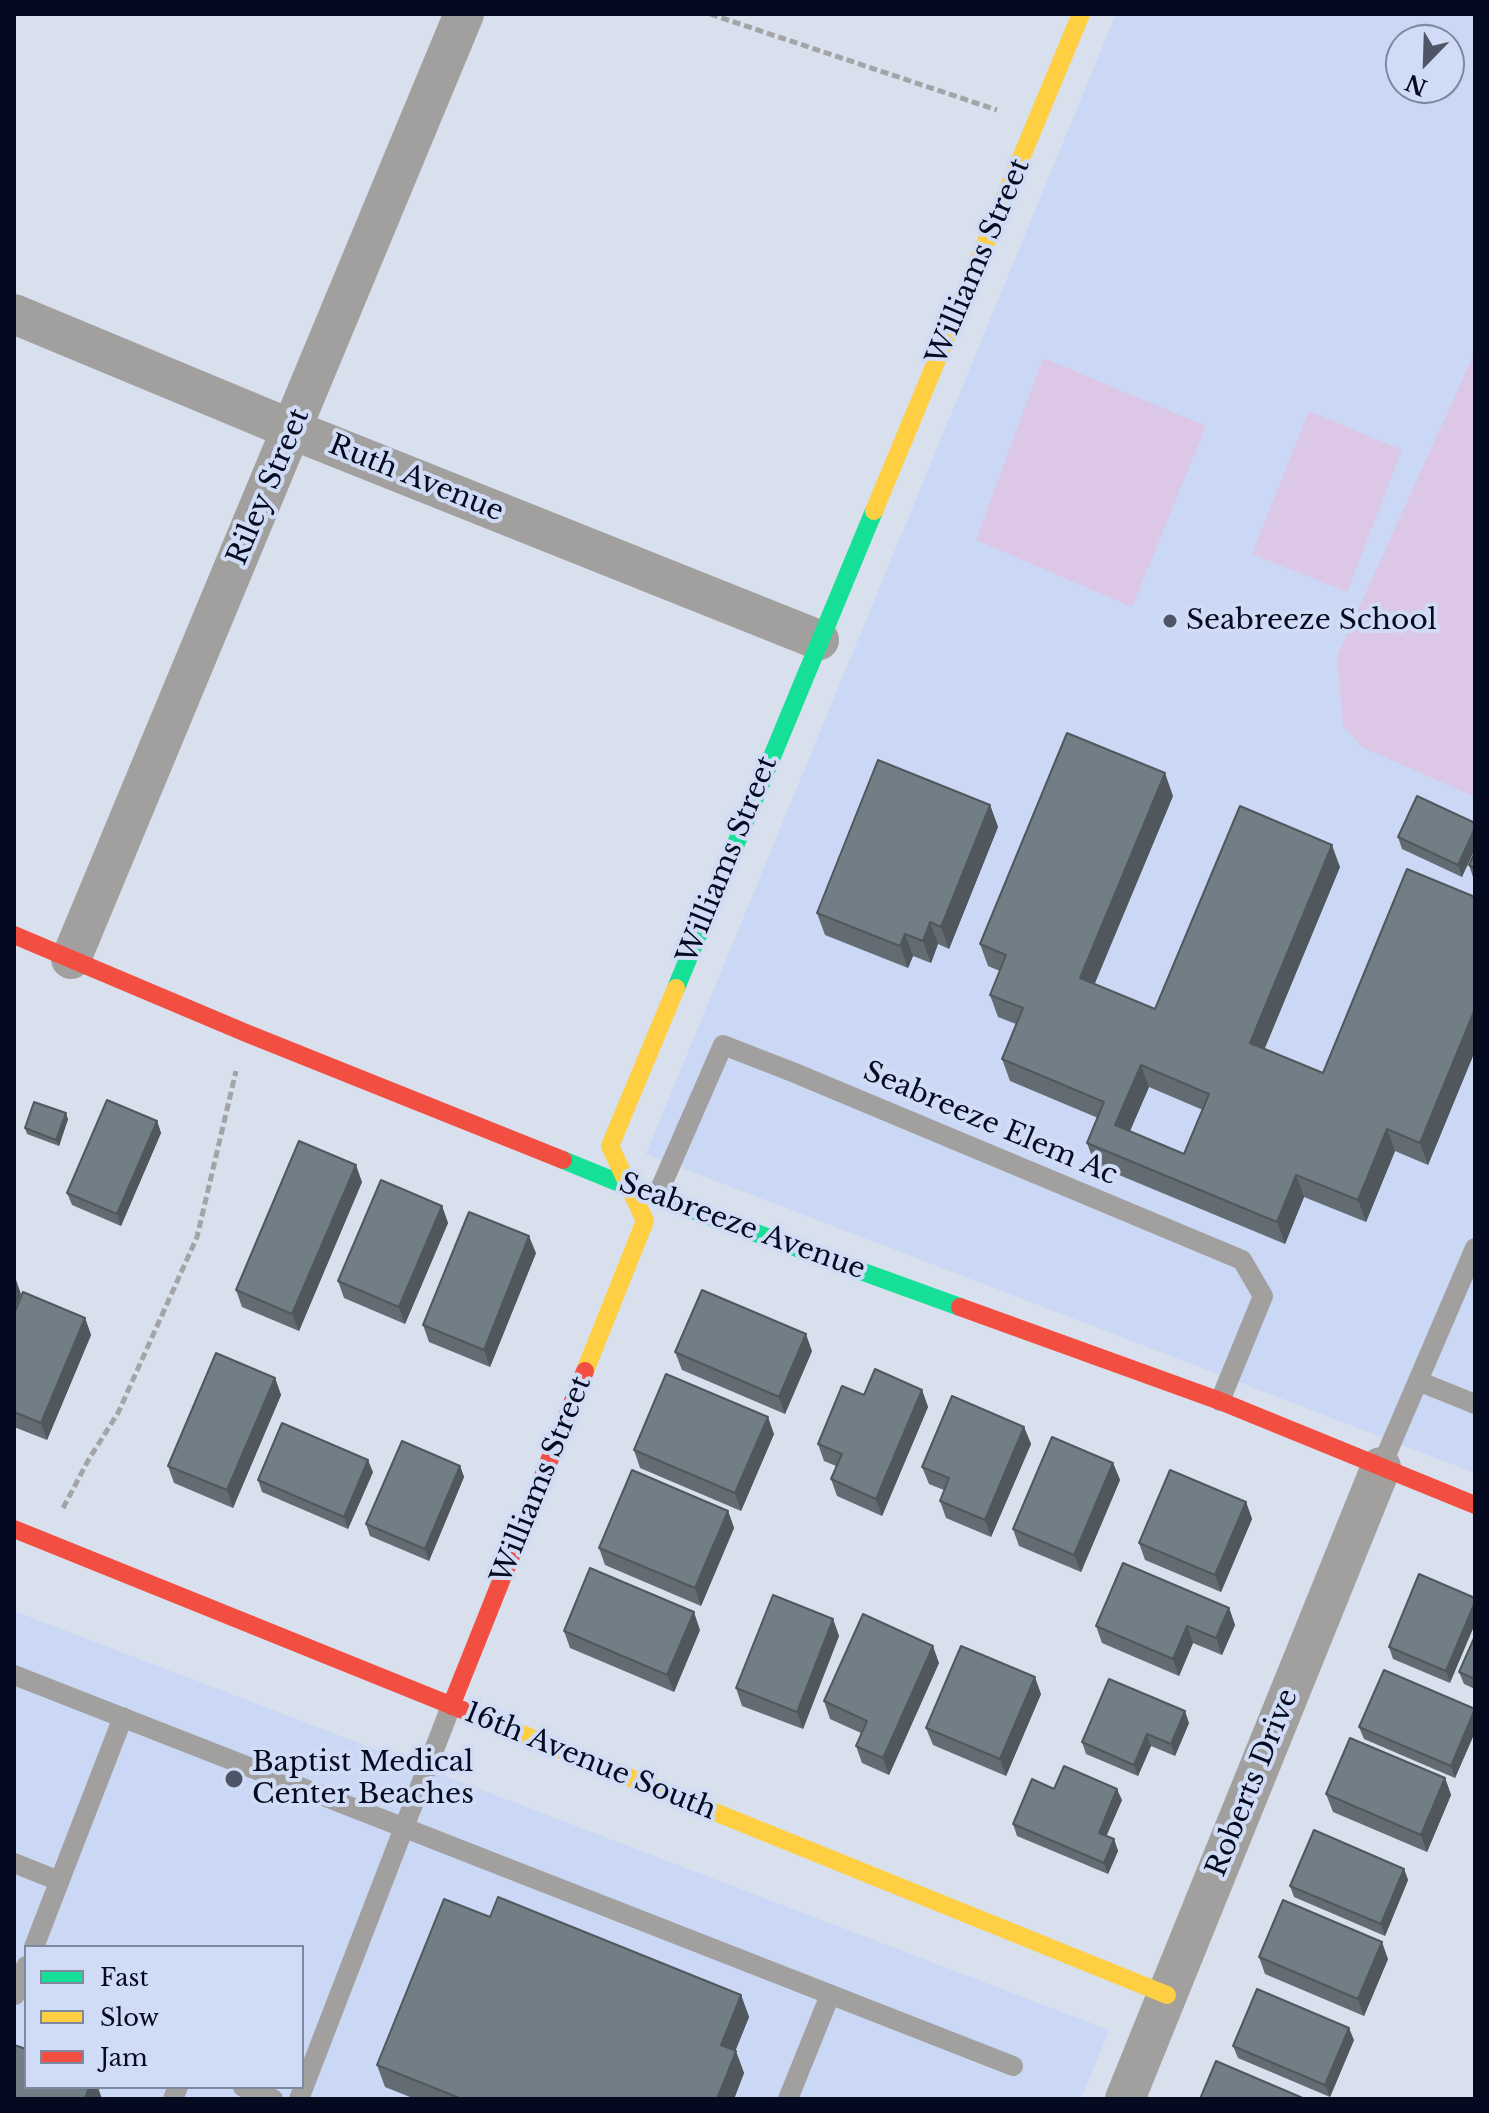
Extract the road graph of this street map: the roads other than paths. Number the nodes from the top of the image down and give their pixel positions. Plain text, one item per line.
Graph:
1 (464, 14) edge
2 (1081, 14) edge
3 (14, 314) edge
4 (293, 430) junction
5 (819, 640) junction
6 (14, 935) edge
7 (71, 959) junction
8 (629, 1187) junction
9 (657, 1196) junction
10 (1475, 1248) edge
11 (1418, 1381) junction
12 (1220, 1401) junction
13 (1475, 1404) edge
14 (1381, 1467) junction
15 (1475, 1505) edge
16 (14, 1529) edge
17 (14, 1675) edge
18 (451, 1706) junction
19 (123, 1717) junction
20 (404, 1827) junction
21 (14, 1863) edge
22 (59, 1881) junction
23 (35, 1945) edge
24 (24, 1971) edge
25 (14, 1995) edge
26 (830, 1995) junction
27 (1167, 1995) junction
28 (1013, 2066) dead end
29 (304, 2086) edge
30 (248, 2089) edge
31 (273, 2099) edge
32 (788, 2099) edge
33 (1125, 2099) edge

1 - 4 street, Riley Street
2 - 5 street, Williams Street
3 - 4 street, Ruth Avenue
4 - 5 street, Ruth Avenue
4 - 7 street, Riley Street
5 - 8 street, Williams Street
6 - 7 street, Seabreeze Avenue
7 - 8 street, Seabreeze Avenue
8 - 9 street, Seabreeze Avenue
8 - 18 street, Williams Street
9 - 12 street, Seabreeze Avenue
9 - 12 lane, Seabreeze Elem Ac
10 - 11 lane
11 - 13 lane
11 - 14 lane
12 - 14 street, Seabreeze Avenue
14 - 15 street, Seabreeze Avenue
14 - 27 street, Roberts Drive
16 - 18 street, 16th Avenue South
17 - 19 lane
18 - 20 lane
18 - 27 street, 16th Avenue South
19 - 20 lane
19 - 22 lane
20 - 26 lane
20 - 29 lane
21 - 22 lane
22 - 23 lane
24 - 25 lane
26 - 28 lane
26 - 32 lane
27 - 33 street, Roberts Drive
30 - 31 lane

